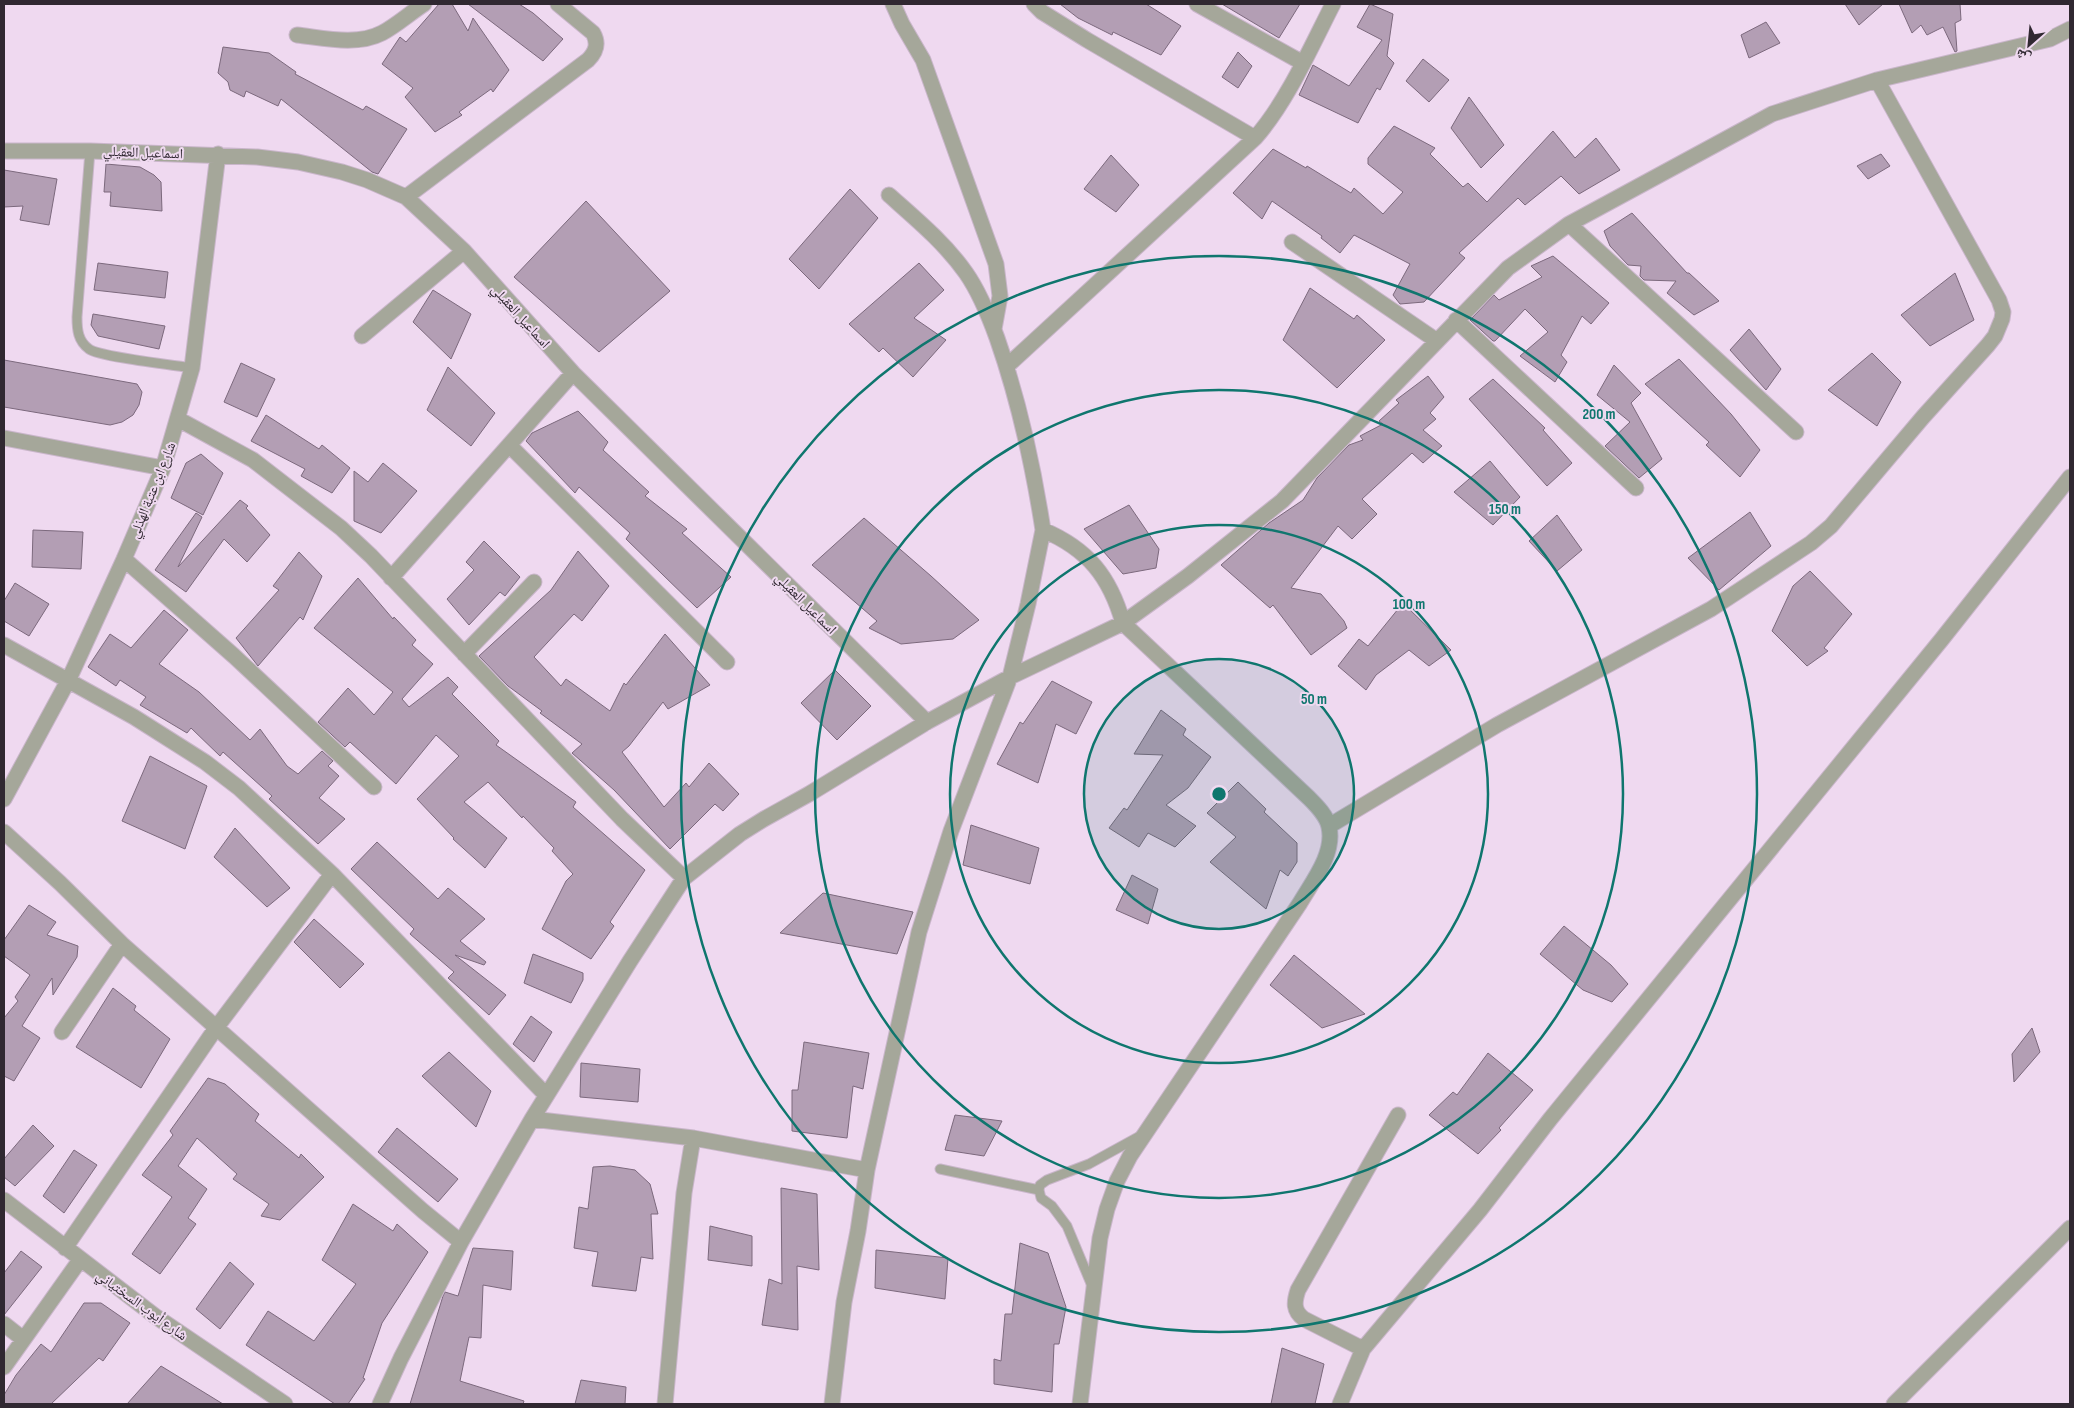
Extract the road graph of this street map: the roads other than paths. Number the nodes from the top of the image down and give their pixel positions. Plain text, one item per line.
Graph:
1 (424, 4) edge
2 (558, 4) edge
3 (893, 4) edge
4 (1034, 4) edge
5 (1197, 4) edge
6 (1333, 4) edge
7 (2070, 29) edge
8 (298, 35) dead end
9 (1303, 63) junction
10 (1876, 80) junction
11 (1255, 138) junction
12 (90, 150) junction
13 (4, 151) edge
14 (218, 154) junction
15 (889, 195) dead end
16 (406, 198) junction
17 (1569, 224) junction
18 (1292, 242) dead end
19 (464, 251) junction
20 (1456, 320) junction
21 (994, 331) junction
22 (362, 336) dead end
23 (1437, 341) junction
24 (1007, 366) junction
25 (192, 368) junction
26 (573, 373) junction
27 (178, 419) junction
28 (1796, 432) dead end
29 (4, 438) edge
30 (509, 445) junction
31 (163, 468) junction
32 (2070, 477) edge
33 (1636, 488) dead end
34 (1043, 530) junction
35 (124, 559) junction
36 (391, 578) junction
37 (534, 582) dead end
38 (1123, 623) junction
39 (4, 644) edge
40 (464, 654) junction
41 (727, 662) dead end
42 (1010, 677) junction
43 (69, 679) junction
44 (927, 722) junction
45 (374, 787) dead end
46 (4, 799) edge
47 (1329, 826) junction
48 (4, 832) edge
49 (332, 874) junction
50 (684, 878) junction
51 (122, 944) junction
52 (216, 1028) junction
53 (62, 1032) dead end
54 (546, 1095) junction
55 (1398, 1115) dead end
56 (532, 1119) junction
57 (1147, 1132) junction
58 (693, 1138) junction
59 (940, 1169) dead end
60 (868, 1170) junction
61 (1039, 1190) junction
62 (4, 1200) edge
63 (2070, 1228) edge
64 (461, 1242) junction
65 (65, 1248) junction
66 (80, 1260) junction
67 (1093, 1288) junction
68 (4, 1324) edge
69 (22, 1339) junction
70 (1363, 1349) junction
71 (4, 1367) edge
72 (285, 1404) edge
73 (380, 1404) edge
74 (666, 1404) edge
75 (832, 1404) edge
76 (1080, 1404) edge
77 (1340, 1404) edge
78 (1894, 1404) edge

1 - 8 street
2 - 16 street
3 - 21 street
4 - 11 street
5 - 9 street
6 - 9 street
7 - 10 street
9 - 11 street
10 - 17 street
10 - 47 street
11 - 24 street
12 - 13 street, اسماعيل العقيلي
12 - 14 street, اسماعيل العقيلي
12 - 25 lane
14 - 16 street, اسماعيل العقيلي
14 - 25 street, شارع ابن عتبة الهذلي
15 - 21 street
16 - 19 street, اسماعيل العقيلي
17 - 20 street
17 - 28 street
18 - 23 street
19 - 22 street
19 - 26 street, اسماعيل العقيلي
20 - 23 street
20 - 33 street
21 - 24 street
23 - 38 street
24 - 34 street
25 - 27 street, شارع ابن عتبة الهذلي
26 - 30 street
26 - 44 street, اسماعيل العقيلي
27 - 31 street, شارع ابن عتبة الهذلي
27 - 36 street
29 - 31 street
30 - 36 street
30 - 41 street
31 - 35 street, شارع ابن عتبة الهذلي
32 - 70 street
34 - 38 street
34 - 42 street
35 - 43 street, شارع ابن عتبة الهذلي
35 - 45 street
36 - 40 street
37 - 40 street
38 - 42 street
38 - 47 street
39 - 43 street
40 - 50 street
42 - 44 street
42 - 60 street
43 - 46 street, شارع ابن عتبة الهذلي
43 - 49 street
44 - 50 street
47 - 57 street
48 - 51 street
49 - 52 street
49 - 54 street
50 - 54 street
51 - 52 street
51 - 53 street
52 - 64 street
52 - 65 street
54 - 56 street
55 - 70 street
56 - 58 street
56 - 64 street
57 - 61 lane
57 - 67 street
58 - 60 street
58 - 74 street
59 - 61 lane
60 - 75 street
61 - 67 lane
62 - 65 street, شارع أيوب السختياني
63 - 78 street
64 - 73 street
65 - 66 street, شارع أيوب السختياني
66 - 69 street
66 - 72 street, شارع أيوب السختياني
67 - 76 street
68 - 69 street
69 - 71 street
70 - 77 street

